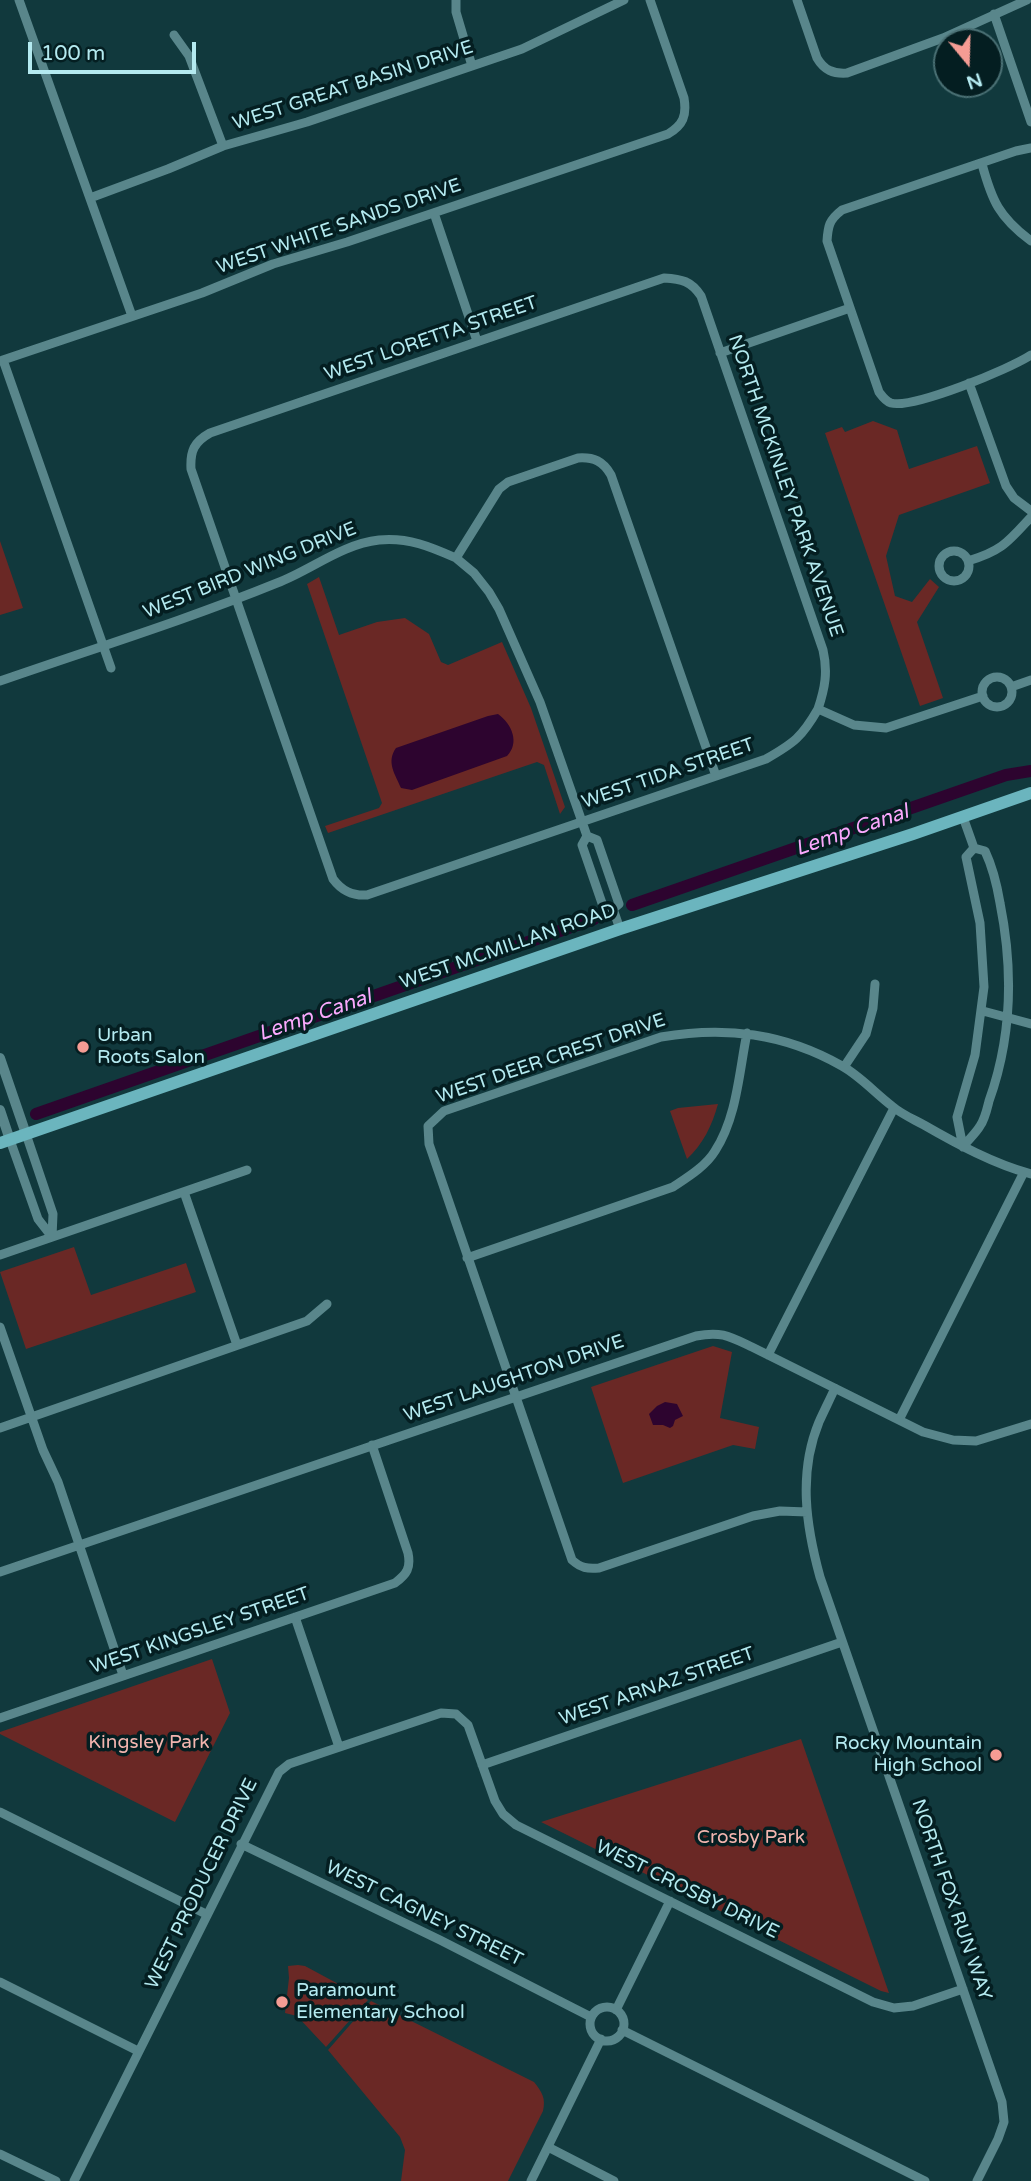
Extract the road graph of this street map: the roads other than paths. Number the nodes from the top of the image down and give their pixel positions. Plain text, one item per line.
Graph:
1 (19, 0) edge
2 (456, 0) edge
3 (624, 0) edge
4 (650, 0) edge
5 (797, 0) edge
6 (1027, 0) edge
7 (994, 14) junction
8 (174, 35) dead end
9 (472, 66) junction
10 (1031, 122) edge
11 (223, 146) junction
12 (1031, 148) edge
13 (982, 164) junction
14 (90, 198) junction
15 (434, 213) junction
16 (1031, 241) edge
17 (687, 281) joint
18 (850, 308) junction
19 (132, 316) junction
20 (477, 341) junction
21 (720, 353) junction
22 (1031, 355) edge
23 (2, 360) edge
24 (969, 383) junction
25 (1031, 511) edge
26 (1031, 517) edge
27 (456, 558) junction
28 (968, 561) dead end
29 (236, 600) junction
30 (103, 645) junction
31 (111, 668) dead end
32 (1031, 680) edge
33 (0, 681) edge
34 (1011, 687) junction
35 (983, 696) junction
36 (818, 709) junction
37 (716, 776) junction
38 (1031, 793) edge
39 (963, 817) junction
40 (582, 822) junction
41 (587, 836) junction
42 (974, 848) junction
43 (613, 909) junction
44 (620, 929) junction
45 (875, 984) dead end
46 (983, 1011) junction
47 (1006, 1017) junction
48 (1031, 1024) edge
49 (747, 1034) junction
50 (0, 1058) edge
51 (844, 1067) junction
52 (894, 1108) junction
53 (0, 1110) edge
54 (26, 1134) junction
55 (5, 1141) edge
56 (963, 1147) junction
57 (247, 1170) dead end
58 (1028, 1173) edge
59 (184, 1192) junction
60 (52, 1237) junction
61 (0, 1255) edge
62 (467, 1258) junction
63 (327, 1304) dead end
64 (0, 1326) edge
65 (237, 1345) junction
66 (768, 1355) junction
67 (835, 1388) junction
68 (515, 1397) junction
69 (32, 1417) junction
70 (899, 1420) junction
71 (1031, 1424) edge
72 (0, 1428) edge
73 (372, 1445) junction
74 (807, 1512) junction
75 (79, 1545) junction
76 (0, 1572) edge
77 (295, 1617) junction
78 (842, 1642) junction
79 (123, 1675) junction
80 (456, 1714) joint
81 (0, 1718) edge
82 (340, 1747) junction
83 (482, 1765) junction
84 (0, 1812) edge
85 (241, 1844) junction
86 (670, 1901) junction
87 (206, 1914) junction
88 (0, 1982) edge
89 (964, 1989) junction
90 (616, 2010) junction
91 (591, 2017) junction
92 (622, 2030) junction
93 (601, 2039) junction
94 (138, 2051) junction
95 (548, 2147) junction
96 (0, 2154) edge
97 (56, 2181) edge
98 (74, 2181) edge
99 (531, 2181) edge
100 (614, 2181) edge
101 (925, 2181) edge
102 (977, 2181) edge

1 - 14 street
2 - 9 street
3 - 9 street, WEST GREAT BASIN DRIVE
4 - 15 street, WEST WHITE SANDS DRIVE
5 - 7 street
6 - 7 street
7 - 10 street
8 - 11 street
9 - 11 street, WEST GREAT BASIN DRIVE
11 - 14 street, WEST GREAT BASIN DRIVE
12 - 13 street
13 - 16 street
13 - 18 street
14 - 19 street
15 - 19 street, WEST WHITE SANDS DRIVE
15 - 20 street
17 - 20 street, WEST LORETTA STREET
17 - 21 street, NORTH MCKINLEY PARK AVENUE
18 - 21 street
18 - 24 street
19 - 23 street, WEST WHITE SANDS DRIVE
20 - 29 street, WEST LORETTA STREET
21 - 36 street, NORTH MCKINLEY PARK AVENUE
22 - 24 street
23 - 30 street
24 - 25 street
26 - 28 street
27 - 29 street, WEST BIRD WING DRIVE
27 - 37 street
27 - 40 street
29 - 30 street, WEST BIRD WING DRIVE
29 - 40 street, WEST TIDA STREET
30 - 31 street
30 - 33 street, WEST BIRD WING DRIVE
32 - 34 street
34 - 35 street
34 - 35 street
35 - 36 street
36 - 37 street, WEST TIDA STREET
37 - 40 street, WEST TIDA STREET
38 - 39 main road, WEST MCMILLAN ROAD
39 - 42 street
39 - 44 main road, WEST MCMILLAN ROAD
40 - 41 street
41 - 43 street
41 - 43 street
42 - 46 street
42 - 47 street
43 - 44 street
44 - 54 main road, WEST MCMILLAN ROAD
45 - 51 street
46 - 47 street
46 - 56 street
47 - 48 street
47 - 56 street
49 - 51 street, WEST DEER CREST DRIVE
49 - 62 street
49 - 62 street, WEST DEER CREST DRIVE
50 - 54 street
51 - 52 street, WEST DEER CREST DRIVE
52 - 56 street, WEST DEER CREST DRIVE
52 - 66 street
53 - 55 street
54 - 55 main road, WEST MCMILLAN ROAD
54 - 60 street
55 - 60 street
56 - 58 street, WEST DEER CREST DRIVE
57 - 59 street
58 - 70 street
59 - 60 street
59 - 65 street
60 - 61 street
62 - 68 street
63 - 65 street
64 - 69 street
65 - 69 street
66 - 67 street, WEST LAUGHTON DRIVE
66 - 68 street, WEST LAUGHTON DRIVE
67 - 70 street, WEST LAUGHTON DRIVE
67 - 74 street, NORTH FOX RUN WAY
68 - 73 street, WEST LAUGHTON DRIVE
68 - 74 street
69 - 72 street
69 - 75 street
70 - 71 street, WEST LAUGHTON DRIVE
73 - 75 street, WEST LAUGHTON DRIVE
73 - 77 street, WEST KINGSLEY STREET
74 - 78 street, NORTH FOX RUN WAY
75 - 76 street, WEST LAUGHTON DRIVE
75 - 79 street
77 - 79 street, WEST KINGSLEY STREET
77 - 82 street
78 - 83 street, WEST ARNAZ STREET
78 - 89 street, NORTH FOX RUN WAY
79 - 81 street, WEST KINGSLEY STREET
80 - 82 street, WEST PRODUCER DRIVE
80 - 83 street, WEST CROSBY DRIVE
82 - 85 street, WEST PRODUCER DRIVE
83 - 86 street, WEST CROSBY DRIVE
84 - 87 street
85 - 87 street, WEST PRODUCER DRIVE
85 - 91 street, WEST CAGNEY STREET
86 - 89 street, WEST CROSBY DRIVE
86 - 90 street
87 - 94 street, WEST PRODUCER DRIVE
88 - 94 street
89 - 102 street, NORTH FOX RUN WAY
90 - 91 street
90 - 92 street
91 - 93 street
92 - 93 street
92 - 101 street
93 - 95 street
94 - 98 street, WEST PRODUCER DRIVE
95 - 99 street
95 - 100 street
96 - 97 street

